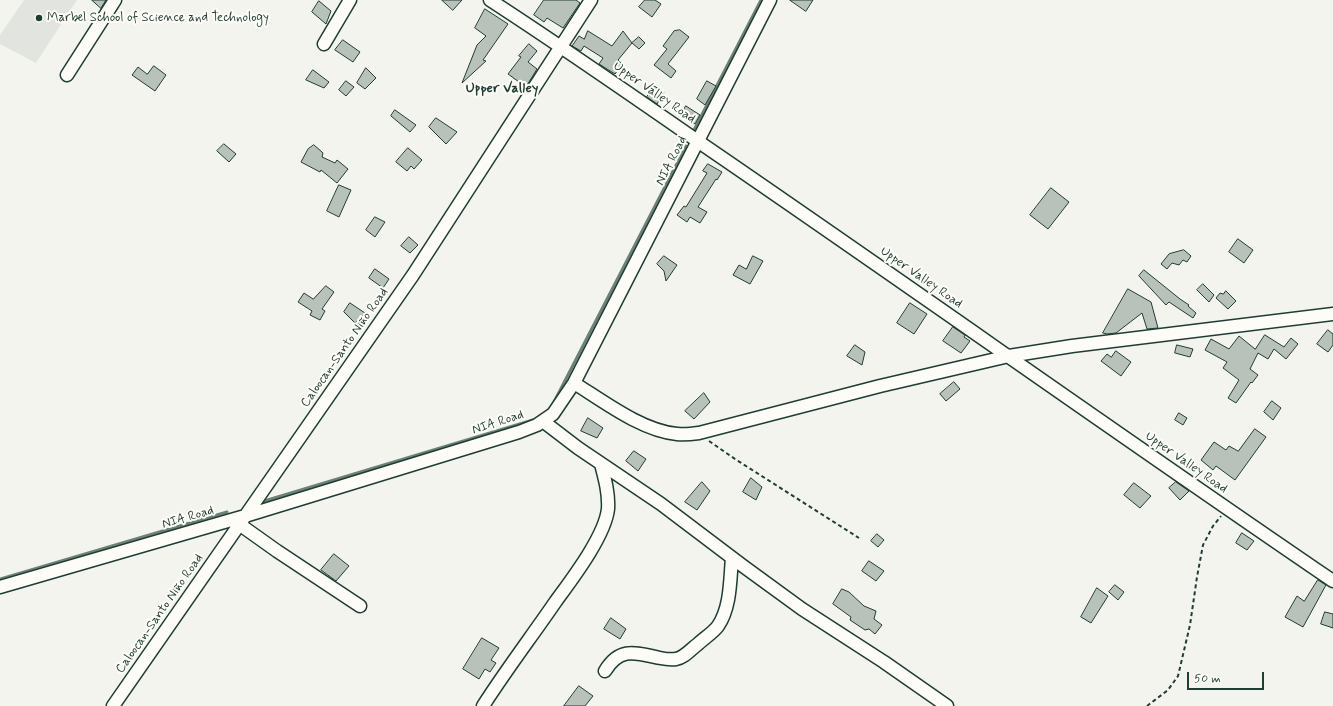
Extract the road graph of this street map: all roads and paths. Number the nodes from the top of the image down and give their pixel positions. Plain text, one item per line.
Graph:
1 (115, 0) edge
2 (350, 0) edge
3 (490, 0) edge
4 (591, 0) edge
5 (770, 0) edge
6 (324, 44) dead end
7 (562, 47) junction
8 (67, 75) dead end
9 (698, 141) junction
10 (1333, 314) edge
11 (1009, 356) junction
12 (574, 383) junction
13 (544, 422) junction
14 (699, 433) junction
15 (601, 464) junction
16 (1226, 508) junction
17 (242, 520) junction
18 (859, 538) dead end
19 (732, 558) junction
20 (1333, 581) edge
21 (0, 587) edge
22 (360, 606) dead end
23 (604, 671) dead end
24 (113, 706) edge
25 (483, 706) edge
26 (947, 706) edge
27 (1147, 706) edge

1 - 8 street
2 - 6 street
3 - 7 street, Upper Valley Road
4 - 7 street, Caloocan-Santo Niño Road
5 - 9 street, NIA Road
7 - 9 street, Upper Valley Road
7 - 17 street, Caloocan-Santo Niño Road
9 - 11 street, Upper Valley Road
9 - 12 street, NIA Road
10 - 11 street
11 - 14 street
11 - 16 street, Upper Valley Road
12 - 13 street, NIA Road
12 - 14 street
13 - 15 street
13 - 17 street, NIA Road
14 - 18 path
15 - 19 street
15 - 25 street
16 - 20 street, Upper Valley Road
16 - 27 path
17 - 21 street, NIA Road
17 - 22 street
17 - 24 street, Caloocan-Santo Niño Road
19 - 23 street
19 - 26 street

